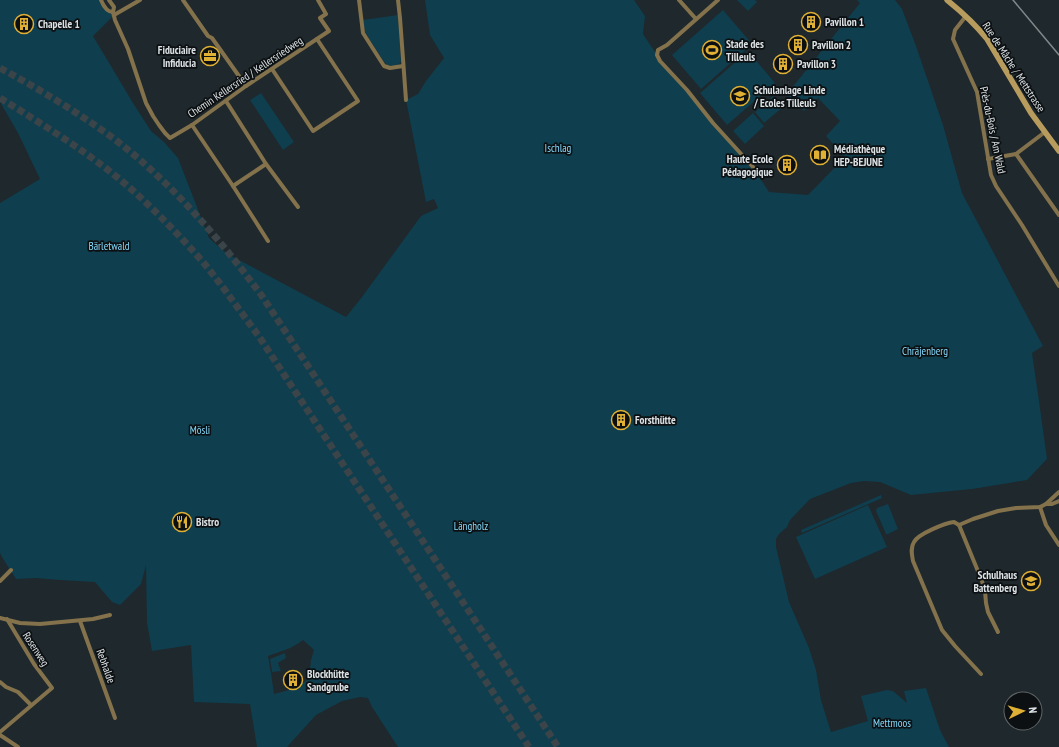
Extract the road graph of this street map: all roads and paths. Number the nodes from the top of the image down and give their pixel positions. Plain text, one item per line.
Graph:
1 (101, 0) edge
2 (109, 0) edge
3 (140, 0) edge
4 (183, 0) edge
5 (318, 0) edge
6 (359, 0) edge
7 (398, 0) edge
8 (679, 0) edge
9 (718, 0) edge
10 (947, 0) edge
11 (114, 14) junction
12 (966, 16) junction
13 (696, 19) junction
14 (317, 39) junction
15 (403, 66) junction
16 (272, 69) junction
17 (246, 86) junction
18 (406, 100) dead end
19 (226, 101) junction
20 (192, 125) junction
21 (1045, 132) junction
22 (1059, 151) edge
23 (1016, 154) junction
24 (988, 159) junction
25 (266, 164) junction
26 (753, 167) dead end
27 (233, 186) junction
28 (298, 207) dead end
29 (1059, 215) edge
30 (268, 241) dead end
31 (1059, 286) edge
32 (1059, 492) edge
33 (1059, 501) edge
34 (1046, 504) junction
35 (1040, 507) junction
36 (959, 526) junction
37 (1059, 545) edge
38 (11, 570) dead end
39 (0, 581) edge
40 (110, 615) dead end
41 (0, 618) edge
42 (7, 620) junction
43 (80, 620) junction
44 (998, 632) dead end
45 (981, 674) dead end
46 (0, 682) edge
47 (31, 705) junction
48 (115, 718) dead end
49 (0, 732) edge
50 (0, 735) edge
51 (18, 747) edge

1 - 11 street
2 - 11 street
3 - 11 street
4 - 17 street
5 - 14 street, Chemin Kellersried / Kellersriedweg
6 - 15 street
7 - 15 street
8 - 13 street
9 - 13 street
10 - 12 main road, Rue de Mâche / Mettstrasse
11 - 20 street, Chemin Kellersried / Kellersriedweg
12 - 21 main road, Rue de Mâche / Mettstrasse
12 - 24 street, Près-du-Bois / Am Wald
13 - 26 street
14 - 16 street, Chemin Kellersried / Kellersriedweg
14 - 16 street
15 - 18 street
16 - 17 street, Chemin Kellersried / Kellersriedweg
17 - 19 street, Chemin Kellersried / Kellersriedweg
19 - 20 street, Chemin Kellersried / Kellersriedweg
19 - 25 street
20 - 27 street
21 - 22 main road, Rue de Mâche / Mettstrasse
21 - 23 street
23 - 24 street
23 - 29 street
24 - 31 street, Près-du-Bois / Am Wald
25 - 27 street
25 - 28 street
27 - 30 street
32 - 34 street
33 - 34 street
34 - 35 street
35 - 36 street
35 - 37 street
36 - 44 street
36 - 45 street
38 - 39 street
40 - 43 street
41 - 42 street
42 - 43 street
42 - 47 street, Rosenweg
43 - 48 street, Rebhalde
46 - 47 street
47 - 49 street
50 - 51 street

